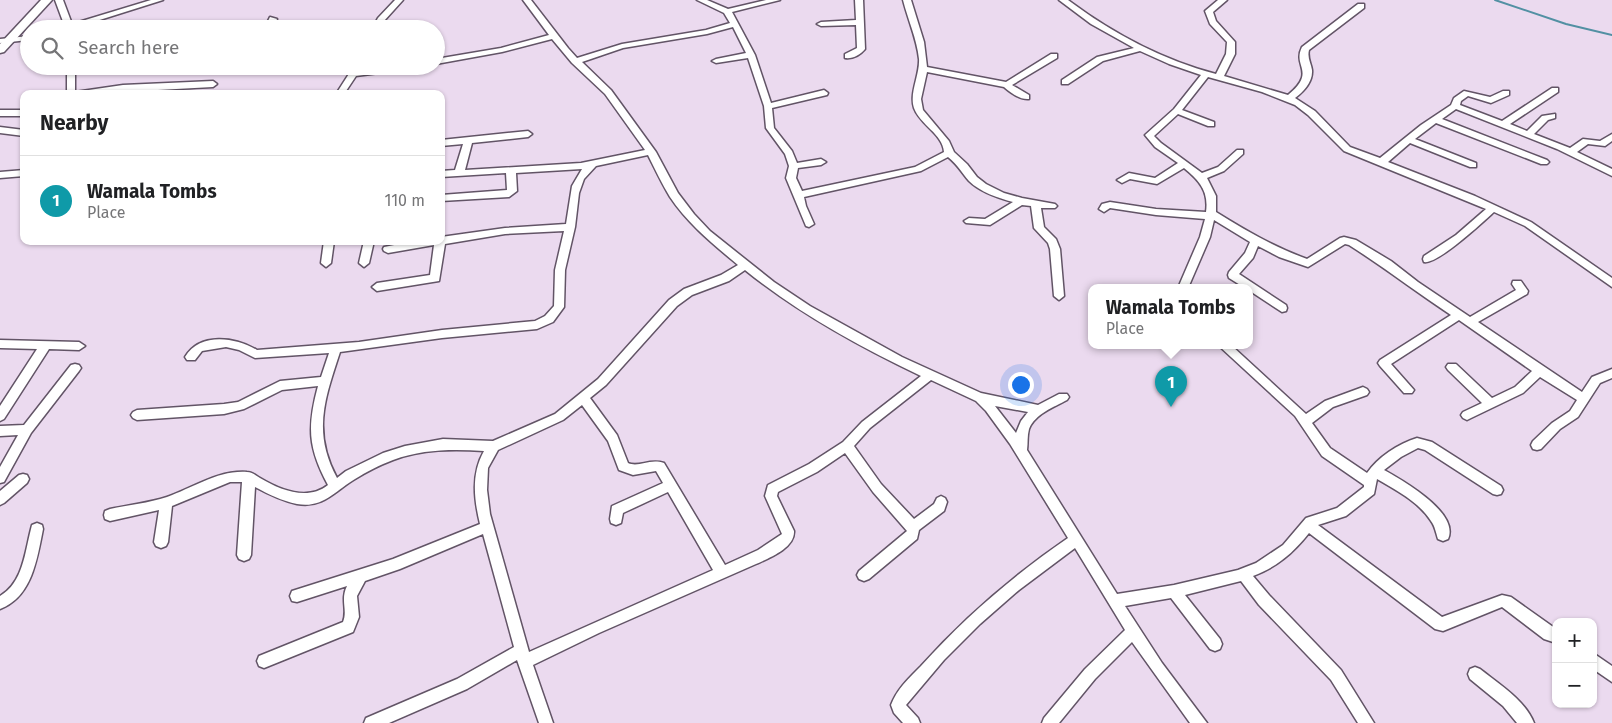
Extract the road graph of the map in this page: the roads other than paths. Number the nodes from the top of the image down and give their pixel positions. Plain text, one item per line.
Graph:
1 (47, 0) edge
2 (59, 0) edge
3 (159, 0) edge
4 (399, 0) edge
5 (527, 0) edge
6 (701, 0) edge
7 (776, 0) edge
8 (859, 0) edge
9 (908, 0) edge
10 (1063, 0) edge
11 (1223, 0) edge
12 (1361, 6) dead end
13 (727, 11) junction
14 (26, 20) edge
15 (64, 20) edge
16 (93, 20) edge
17 (381, 20) edge
18 (860, 22) junction
19 (735, 24) junction
20 (821, 24) dead end
21 (20, 25) edge
22 (553, 36) junction
23 (20, 39) edge
24 (4, 40) edge
25 (1141, 48) junction
26 (0, 50) edge
27 (751, 55) junction
28 (848, 56) dead end
29 (1054, 56) dead end
30 (445, 60) edge
31 (575, 61) junction
32 (716, 61) dead end
33 (923, 69) junction
34 (1206, 74) junction
35 (71, 75) edge
36 (353, 75) edge
37 (1219, 77) junction
38 (1065, 82) dead end
39 (213, 84) dead end
40 (1008, 84) junction
41 (71, 90) edge
42 (108, 90) edge
43 (343, 90) edge
44 (1556, 90) dead end
45 (824, 93) dead end
46 (1506, 93) dead end
47 (1026, 97) dead end
48 (1289, 99) junction
49 (768, 106) junction
50 (1455, 106) junction
51 (1177, 111) junction
52 (20, 112) edge
53 (0, 113) edge
54 (1552, 116) dead end
55 (1436, 120) junction
56 (1211, 124) dead end
57 (1504, 124) junction
58 (0, 130) edge
59 (20, 132) edge
60 (528, 134) dead end
61 (1529, 134) junction
62 (1612, 137) edge
63 (1410, 140) junction
64 (468, 141) junction
65 (445, 143) edge
66 (651, 152) junction
67 (1240, 152) dead end
68 (1571, 152) junction
69 (949, 153) junction
70 (821, 162) dead end
71 (1544, 162) dead end
72 (1184, 163) junction
73 (1380, 163) junction
74 (593, 164) junction
75 (1473, 165) dead end
76 (794, 166) junction
77 (511, 171) junction
78 (20, 173) edge
79 (459, 173) junction
80 (1612, 173) edge
81 (445, 174) edge
82 (0, 175) edge
83 (1201, 177) junction
84 (1122, 180) dead end
85 (799, 195) junction
86 (445, 198) edge
87 (1020, 201) junction
88 (1036, 205) junction
89 (1052, 206) dead end
90 (1493, 208) junction
91 (1104, 209) dead end
92 (1211, 215) junction
93 (969, 221) dead end
94 (809, 224) dead end
95 (570, 227) junction
96 (445, 240) edge
97 (1256, 241) junction
98 (328, 245) edge
99 (368, 245) edge
100 (414, 245) edge
101 (439, 245) edge
102 (388, 249) dead end
103 (1428, 259) dead end
104 (326, 263) dead end
105 (364, 263) dead end
106 (746, 265) junction
107 (1612, 283) edge
108 (1185, 284) edge
109 (1246, 284) edge
110 (1517, 284) dead end
111 (377, 287) dead end
112 (1253, 288) edge
113 (1059, 296) dead end
114 (1282, 308) dead end
115 (1460, 314) junction
116 (1470, 322) junction
117 (0, 344) edge
118 (46, 345) junction
119 (80, 346) dead end
120 (336, 348) junction
121 (1228, 349) edge
122 (191, 357) dead end
123 (1452, 367) dead end
124 (75, 368) dead end
125 (1539, 371) junction
126 (1612, 373) edge
127 (930, 375) junction
128 (325, 381) junction
129 (1408, 390) dead end
130 (1363, 392) dead end
131 (1063, 397) dead end
132 (584, 398) junction
133 (980, 398) junction
134 (1584, 399) junction
135 (1491, 404) junction
136 (1039, 410) junction
137 (137, 415) dead end
138 (1467, 415) dead end
139 (0, 416) edge
140 (1306, 422) junction
141 (27, 430) junction
142 (0, 431) edge
143 (1538, 445) dead end
144 (494, 446) junction
145 (847, 446) junction
146 (1021, 450) junction
147 (249, 477) junction
148 (1373, 477) junction
149 (0, 478) edge
150 (23, 479) dead end
151 (335, 486) junction
152 (669, 486) junction
153 (1497, 490) dead end
154 (0, 499) edge
155 (941, 502) dead end
156 (166, 503) junction
157 (110, 515) dead end
158 (616, 519) dead end
159 (1308, 525) junction
160 (486, 527) junction
161 (912, 528) junction
162 (37, 529) dead end
163 (1443, 535) dead end
164 (1077, 539) junction
165 (161, 542) dead end
166 (244, 555) dead end
167 (722, 572) junction
168 (1243, 574) junction
169 (864, 575) dead end
170 (360, 576) junction
171 (1174, 591) junction
172 (298, 596) dead end
173 (1114, 601) junction
174 (0, 603) edge
175 (1134, 631) junction
176 (1552, 635) edge
177 (1215, 644) dead end
178 (524, 656) junction
179 (264, 661) dead end
180 (1597, 663) edge
181 (1475, 674) dead end
182 (1612, 675) edge
183 (371, 723) edge
184 (546, 723) edge
185 (913, 723) edge
186 (1049, 723) edge
187 (1200, 723) edge
188 (1367, 723) edge
189 (1527, 723) edge

1 - 14 street
2 - 15 street
3 - 16 street
4 - 17 street
5 - 22 street
6 - 13 street
7 - 13 street
8 - 18 street
9 - 33 street
10 - 25 street
11 - 37 street
12 - 48 street
13 - 19 street
18 - 20 street
18 - 28 street
19 - 27 street
19 - 31 street
21 - 24 street
22 - 30 street
22 - 31 street
23 - 24 street
24 - 26 street
25 - 34 street
25 - 38 street
27 - 32 street
27 - 49 street
29 - 40 street
31 - 66 street
33 - 40 street
33 - 69 street
34 - 37 street
34 - 51 street
35 - 41 street
36 - 43 street
37 - 48 street
39 - 42 street
40 - 47 street
44 - 57 street
45 - 49 street
46 - 50 street
48 - 73 street
49 - 76 street
50 - 55 street
50 - 57 street
51 - 56 street
51 - 72 street
52 - 53 street
54 - 61 street
55 - 63 street
55 - 71 street
57 - 61 street
58 - 59 street
60 - 64 street
61 - 68 street
62 - 68 street
63 - 73 street
63 - 75 street
64 - 65 street
64 - 79 street
66 - 74 street
66 - 106 street
67 - 83 street
68 - 80 street
69 - 85 street
69 - 87 street
70 - 76 street
72 - 83 street
72 - 84 street
73 - 90 street
74 - 77 street
74 - 95 street
76 - 85 street
77 - 79 street
77 - 86 street
78 - 82 street
79 - 81 street
83 - 92 street
85 - 94 street
87 - 88 street
87 - 93 street
88 - 89 street
88 - 113 street
90 - 103 street
90 - 107 street
91 - 92 street
92 - 97 street
92 - 108 street
95 - 96 street
95 - 120 street
97 - 109 street
97 - 115 street
98 - 104 street
99 - 105 street
100 - 102 street
101 - 111 street
106 - 127 street
106 - 132 street
110 - 116 street
112 - 114 street
115 - 116 street
115 - 129 street
116 - 125 street
117 - 118 street
118 - 119 street
118 - 139 street
120 - 122 street
120 - 128 street
121 - 140 street
123 - 135 street
124 - 141 street
125 - 134 street
125 - 135 street
126 - 134 street
127 - 133 street
127 - 145 street
128 - 137 street
128 - 151 street
130 - 140 street
131 - 136 street
132 - 144 street
132 - 152 street
133 - 136 street
133 - 146 street
134 - 143 street
135 - 138 street
136 - 146 street
140 - 148 street
141 - 142 street
141 - 149 street
144 - 151 street
144 - 160 street
145 - 161 street
145 - 167 street
146 - 164 street
147 - 151 street
147 - 156 street
147 - 166 street
148 - 153 street
148 - 159 street
148 - 163 street
150 - 154 street
152 - 158 street
152 - 167 street
155 - 161 street
156 - 157 street
156 - 165 street
159 - 168 street
159 - 176 street
160 - 170 street
160 - 178 street
161 - 169 street
162 - 174 street
164 - 173 street
164 - 185 street
167 - 178 street
168 - 171 street
168 - 188 street
170 - 172 street
170 - 179 street
171 - 173 street
171 - 177 street
173 - 175 street
175 - 186 street
175 - 187 street
178 - 183 street
178 - 184 street
180 - 182 street
181 - 189 street

